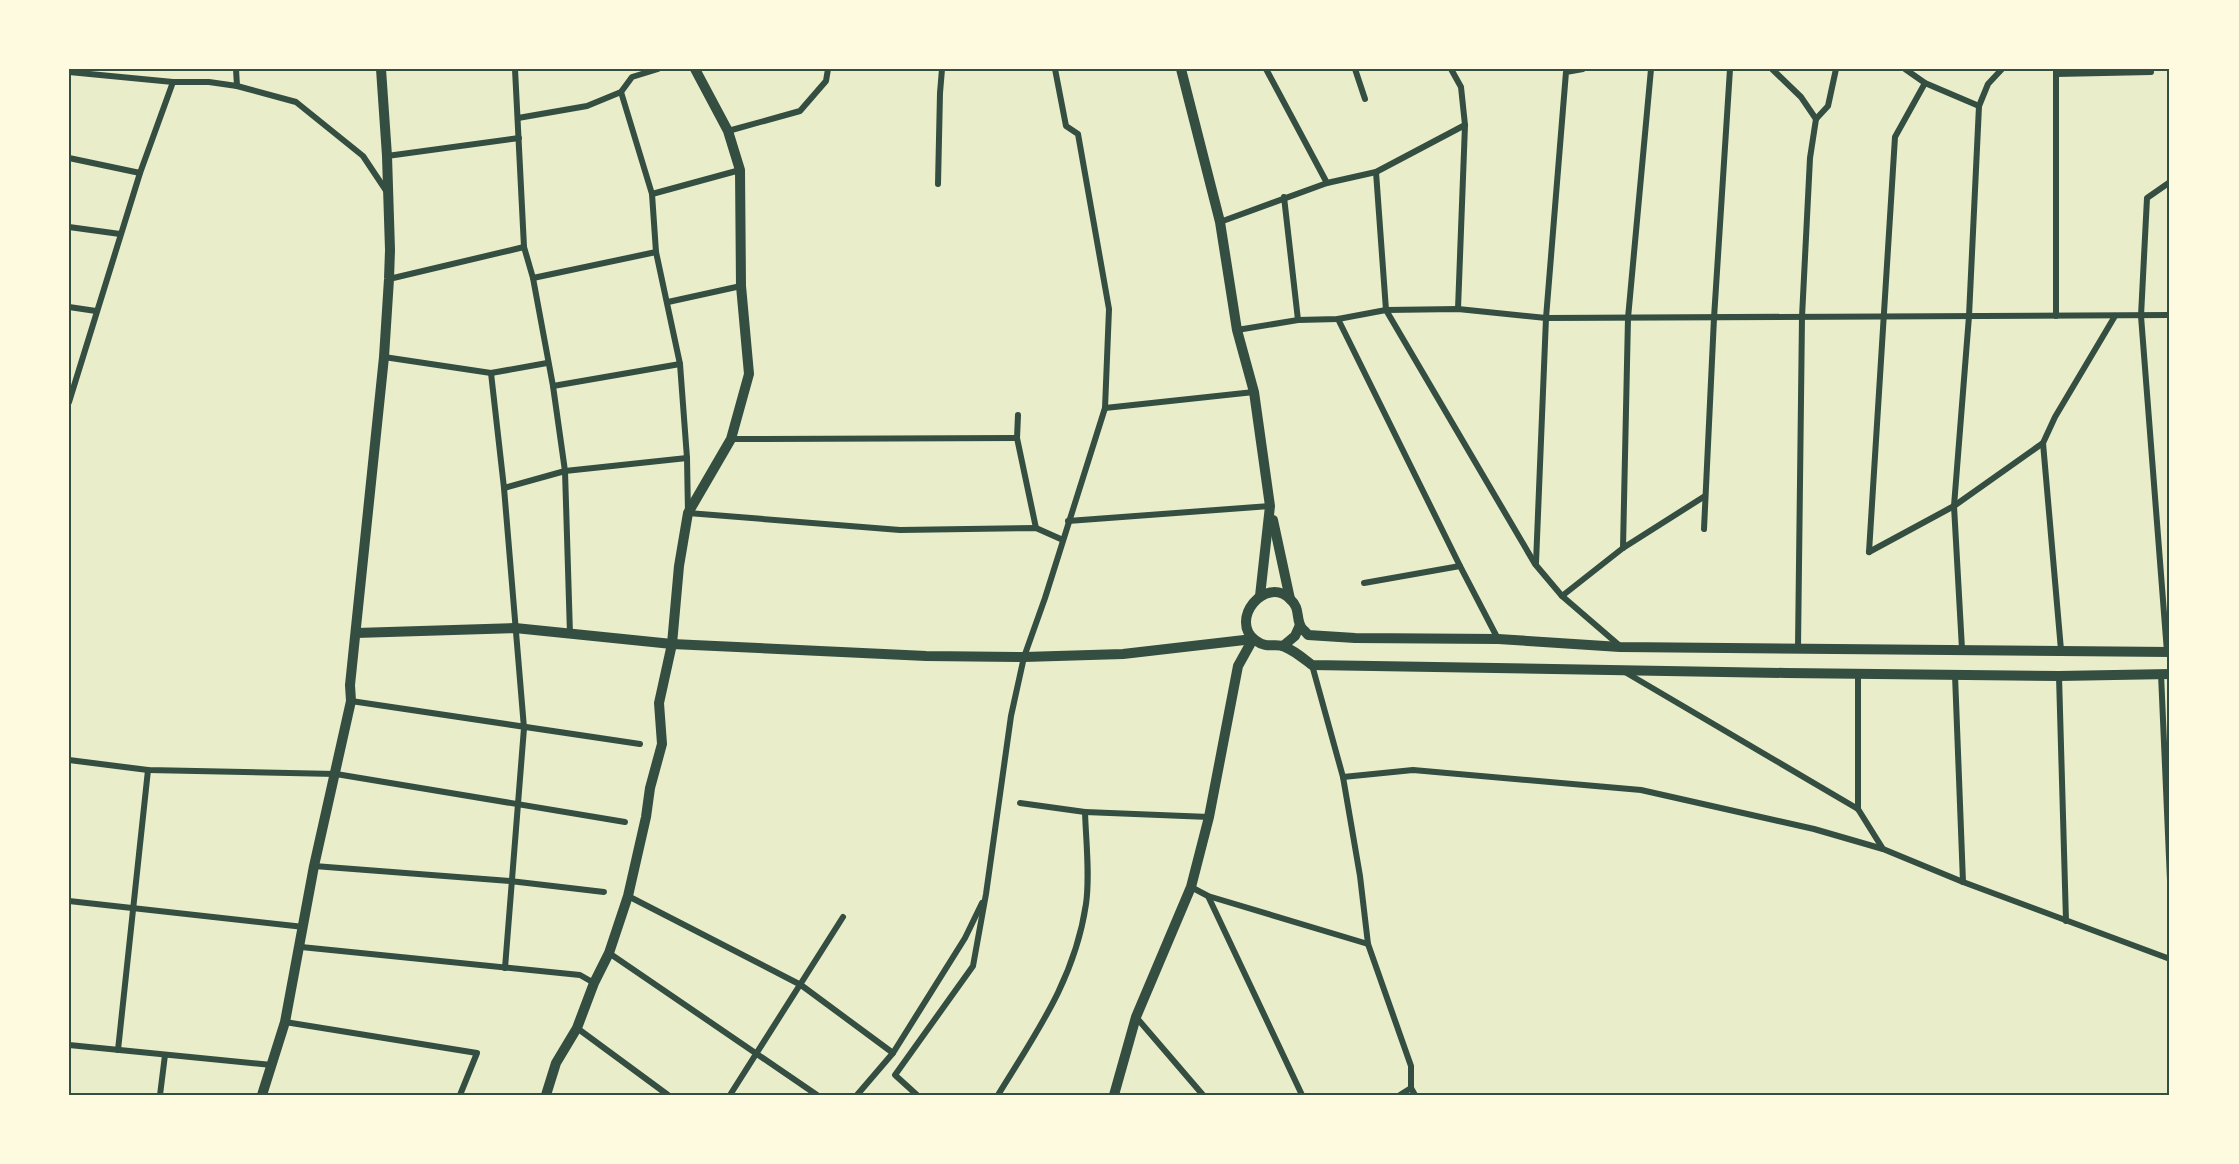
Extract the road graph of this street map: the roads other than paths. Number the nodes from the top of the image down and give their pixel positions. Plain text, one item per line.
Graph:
1 (236, 69) edge
2 (381, 69) edge
3 (515, 69) edge
4 (631, 69) edge
5 (658, 69) edge
6 (695, 69) edge
7 (828, 69) edge
8 (942, 69) edge
9 (1055, 69) edge
10 (1181, 69) edge
11 (1266, 69) edge
12 (1355, 69) edge
13 (1451, 69) edge
14 (1583, 69) edge
15 (1651, 69) edge
16 (1730, 69) edge
17 (1772, 69) edge
18 (1836, 69) edge
19 (1905, 69) edge
20 (2002, 69) edge
21 (77, 71) edge
22 (69, 72) edge
23 (2056, 72) edge
24 (2151, 72) dead end
25 (632, 77) junction
26 (173, 82) junction
27 (1925, 83) junction
28 (237, 86) junction
29 (621, 92) junction
30 (1365, 99) dead end
31 (1979, 106) junction
32 (518, 118) junction
33 (1816, 119) junction
34 (1465, 125) junction
35 (728, 131) junction
36 (519, 138) junction
37 (387, 156) junction
38 (69, 158) edge
39 (740, 170) junction
40 (1376, 172) junction
41 (140, 173) junction
42 (2170, 182) edge
43 (1327, 183) junction
44 (938, 184) dead end
45 (387, 193) junction
46 (652, 194) junction
47 (1284, 197) junction
48 (1220, 222) junction
49 (69, 227) edge
50 (120, 234) junction
51 (524, 247) junction
52 (656, 252) junction
53 (533, 278) junction
54 (389, 279) junction
55 (741, 286) junction
56 (668, 302) junction
57 (69, 306) edge
58 (1458, 309) junction
59 (1386, 310) junction
60 (96, 311) junction
61 (2170, 315) edge
62 (1969, 316) junction
63 (2056, 316) junction
64 (2115, 316) junction
65 (2141, 316) junction
66 (1802, 317) junction
67 (1886, 317) junction
68 (1546, 318) junction
69 (1628, 318) junction
70 (1714, 318) junction
71 (1299, 320) junction
72 (1338, 320) junction
73 (1237, 330) junction
74 (384, 357) junction
75 (547, 363) junction
76 (680, 364) junction
77 (491, 373) junction
78 (73, 378) edge
79 (553, 386) junction
80 (1254, 392) junction
81 (69, 402) edge
82 (1105, 408) junction
83 (1018, 415) dead end
84 (1017, 438) junction
85 (731, 439) junction
86 (2043, 443) junction
87 (687, 458) junction
88 (565, 471) junction
89 (504, 488) junction
90 (1706, 496) junction
91 (1270, 506) junction
92 (1954, 506) junction
93 (688, 513) junction
94 (1068, 521) junction
95 (1036, 528) junction
96 (1704, 529) dead end
97 (1063, 540) junction
98 (1623, 548) junction
99 (1535, 564) junction
100 (1460, 566) junction
101 (1364, 583) dead end
102 (1260, 596) junction
103 (1562, 596) junction
104 (1290, 599) junction
105 (1300, 625) junction
106 (515, 628) junction
107 (356, 633) junction
108 (570, 634) junction
109 (1253, 639) junction
110 (1498, 639) junction
111 (672, 644) junction
112 (1283, 646) junction
113 (1620, 647) junction
114 (1798, 647) junction
115 (1962, 649) junction
116 (2061, 650) junction
117 (2168, 652) edge
118 (1024, 657) junction
119 (1312, 665) junction
120 (1621, 670) junction
121 (1858, 674) junction
122 (2165, 674) edge
123 (1955, 675) junction
124 (2059, 676) junction
125 (351, 701) junction
126 (524, 728) junction
127 (640, 744) dead end
128 (69, 760) edge
129 (148, 770) junction
130 (336, 774) junction
131 (1343, 777) junction
132 (1020, 802) dead end
133 (519, 804) junction
134 (1858, 809) junction
135 (1085, 812) junction
136 (1209, 817) junction
137 (625, 822) dead end
138 (1883, 849) junction
139 (315, 866) junction
140 (510, 880) junction
141 (2170, 880) edge
142 (1963, 882) junction
143 (1191, 887) junction
144 (604, 892) dead end
145 (986, 894) junction
146 (628, 896) junction
147 (1208, 897) junction
148 (69, 901) edge
149 (134, 908) junction
150 (843, 917) dead end
151 (2066, 921) junction
152 (304, 927) junction
153 (1368, 944) junction
154 (301, 947) junction
155 (609, 953) junction
156 (2170, 959) edge
157 (505, 968) junction
158 (594, 983) junction
159 (801, 985) junction
160 (1136, 1017) junction
161 (285, 1022) junction
162 (577, 1028) junction
163 (69, 1045) edge
164 (118, 1050) junction
165 (893, 1053) junction
166 (757, 1054) junction
167 (165, 1055) junction
168 (272, 1065) junction
169 (1411, 1088) junction
170 (160, 1095) edge
171 (262, 1095) edge
172 (460, 1095) edge
173 (546, 1095) edge
174 (668, 1095) edge
175 (730, 1095) edge
176 (817, 1095) edge
177 (857, 1095) edge
178 (917, 1095) edge
179 (998, 1095) edge
180 (1114, 1095) edge
181 (1203, 1095) edge
182 (1302, 1095) edge
183 (1400, 1095) edge
184 (1415, 1095) edge

1 - 28 street
2 - 37 street
3 - 32 street
4 - 25 street
5 - 25 street
6 - 35 street
7 - 35 street
8 - 44 street
9 - 82 street
10 - 48 street
11 - 43 street
12 - 30 street
13 - 34 street
14 - 68 street
15 - 69 street
16 - 70 street
17 - 33 street
18 - 33 street
19 - 27 street
20 - 31 street
21 - 22 street
21 - 26 street
23 - 24 street
23 - 63 street
25 - 29 street
26 - 28 street
26 - 41 street
27 - 31 street
27 - 67 street
28 - 45 street
29 - 32 street
29 - 46 street
31 - 62 street
32 - 36 street
33 - 66 street
34 - 40 street
34 - 58 street
35 - 39 street
36 - 37 street
36 - 51 street
37 - 45 street
38 - 41 street
39 - 46 street
39 - 55 street
40 - 43 street
40 - 59 street
41 - 50 street
42 - 65 street
43 - 47 street
45 - 54 street
46 - 52 street
47 - 48 street
47 - 71 street
48 - 73 street
49 - 50 street
50 - 60 street
51 - 53 street
51 - 54 street
52 - 53 street
52 - 56 street
53 - 75 street
54 - 74 street
55 - 56 street
55 - 85 street
56 - 76 street
57 - 60 street
58 - 59 street
58 - 68 street
59 - 72 street
59 - 99 street
60 - 78 street
61 - 65 street
62 - 63 street
62 - 67 street
62 - 92 street
63 - 64 street
64 - 65 street
64 - 86 street
65 - 117 street
66 - 67 street
66 - 70 street
66 - 114 street
67 - 92 street
68 - 69 street
68 - 99 street
69 - 70 street
69 - 98 street
70 - 90 street
71 - 72 street
71 - 73 street
72 - 100 street
73 - 80 street
74 - 77 street
74 - 107 street
75 - 77 street
75 - 79 street
76 - 79 street
76 - 87 street
77 - 89 street
78 - 81 street
79 - 88 street
80 - 82 street
80 - 91 street
82 - 94 street
83 - 84 street
84 - 85 street
84 - 95 street
85 - 93 street
86 - 92 street
86 - 116 street
87 - 88 street
87 - 93 street
88 - 89 street
88 - 108 street
89 - 106 street
90 - 96 street
90 - 98 street
91 - 94 street
91 - 102 street
91 - 104 street
92 - 115 street
93 - 95 street
93 - 111 street
94 - 97 street
95 - 97 street
97 - 118 street
98 - 103 street
99 - 103 street
100 - 101 street
100 - 110 street
102 - 104 street
102 - 109 street
103 - 113 street
104 - 105 street
105 - 110 street
105 - 112 street
106 - 107 street
106 - 108 street
106 - 126 street
107 - 125 street
108 - 111 street
109 - 112 street
109 - 118 street
109 - 136 street
110 - 113 street
111 - 118 street
111 - 146 street
112 - 119 street
113 - 114 street
114 - 115 street
115 - 116 street
116 - 117 street
118 - 145 street
119 - 120 street
119 - 131 street
120 - 121 street
120 - 134 street
121 - 123 street
121 - 134 street
122 - 124 street
122 - 141 street
123 - 124 street
123 - 142 street
124 - 151 street
125 - 126 street
125 - 130 street
126 - 127 street
126 - 133 street
128 - 129 street
129 - 130 street
129 - 149 street
130 - 133 street
130 - 139 street
131 - 138 street
131 - 153 street
132 - 135 street
133 - 137 street
133 - 140 street
134 - 138 street
135 - 136 street
135 - 179 street
136 - 143 street
138 - 142 street
139 - 140 street
139 - 152 street
140 - 144 street
140 - 157 street
142 - 151 street
143 - 147 street
143 - 160 street
145 - 165 street
145 - 178 street
146 - 155 street
146 - 159 street
147 - 153 street
147 - 182 street
148 - 149 street
149 - 152 street
149 - 164 street
150 - 159 street
151 - 156 street
152 - 154 street
153 - 169 street
154 - 157 street
154 - 161 street
155 - 158 street
155 - 166 street
157 - 158 street
158 - 162 street
159 - 165 street
159 - 166 street
160 - 180 street
160 - 181 street
161 - 168 street
161 - 172 street
162 - 173 street
162 - 174 street
163 - 164 street
164 - 167 street
165 - 177 street
166 - 175 street
166 - 176 street
167 - 168 street
167 - 170 street
168 - 171 street
169 - 183 street
169 - 184 street

